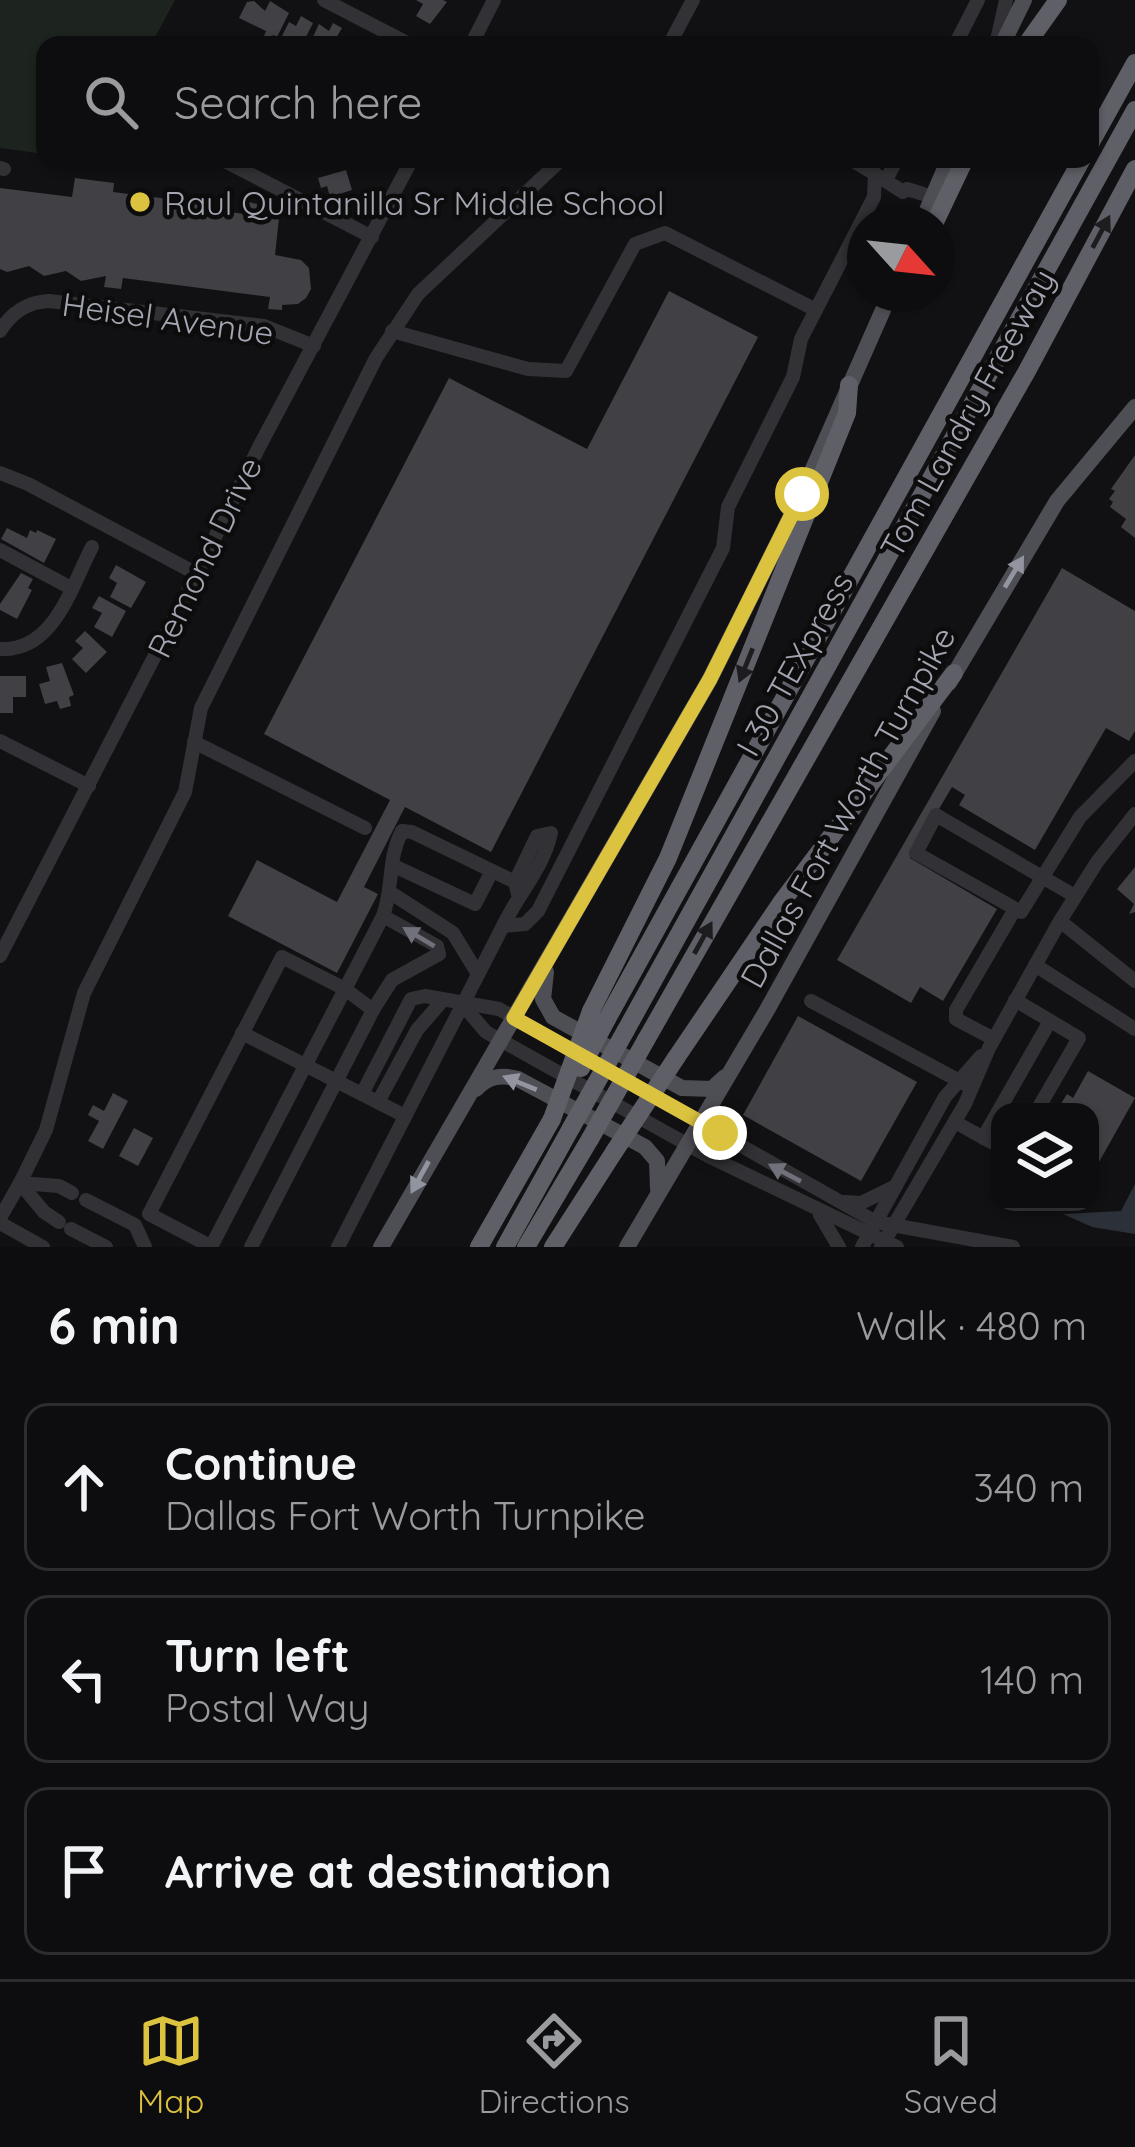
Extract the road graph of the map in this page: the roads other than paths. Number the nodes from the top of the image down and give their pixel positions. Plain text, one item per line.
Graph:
1 (324, 0) edge
2 (494, 0) edge
3 (693, 0) edge
4 (977, 0) edge
5 (1006, 0) edge
6 (1024, 0) edge
7 (1058, 0) edge
8 (394, 36) edge
9 (476, 36) edge
10 (674, 36) edge
11 (959, 36) edge
12 (1000, 36) edge
13 (1004, 36) edge
14 (1032, 36) edge
15 (1135, 63) edge
16 (1135, 110) edge
17 (1099, 128) edge
18 (238, 168) edge
19 (407, 168) edge
20 (552, 168) edge
21 (866, 168) edge
22 (889, 168) edge
23 (945, 168) edge
24 (961, 168) edge
25 (1077, 168) edge
26 (1135, 169) edge
27 (881, 177) junction
28 (933, 197) junction
29 (930, 204) edge
30 (944, 204) edge
31 (371, 237) junction
32 (816, 310) junction
33 (882, 312) edge
34 (7, 318) edge
35 (392, 331) junction
36 (314, 346) junction
37 (849, 385) junction
38 (1135, 407) edge
39 (0, 473) edge
40 (92, 547) dead end
41 (0, 550) edge
42 (197, 574) junction
43 (71, 588) junction
44 (0, 649) edge
45 (954, 673) junction
46 (0, 740) edge
47 (194, 742) junction
48 (1135, 761) edge
49 (88, 786) junction
50 (1135, 814) edge
51 (365, 828) dead end
52 (578, 832) junction
53 (392, 865) junction
54 (492, 871) junction
55 (1042, 877) junction
56 (516, 888) junction
57 (391, 893) junction
58 (1075, 896) junction
59 (1015, 909) junction
60 (383, 916) junction
61 (1060, 921) junction
62 (509, 926) junction
63 (556, 949) junction
64 (0, 956) edge
65 (1035, 965) junction
66 (478, 974) junction
67 (1135, 981) edge
68 (345, 989) junction
69 (443, 1000) junction
70 (1016, 1000) junction
71 (811, 1001) dead end
72 (462, 1004) junction
73 (373, 1010) junction
74 (599, 1015) junction
75 (514, 1018) junction
76 (1050, 1021) junction
77 (1135, 1029) edge
78 (242, 1033) junction
79 (500, 1040) junction
80 (991, 1043) junction
81 (305, 1065) junction
82 (732, 1072) junction
83 (337, 1082) junction
84 (966, 1084) junction
85 (362, 1094) junction
86 (378, 1102) junction
87 (1041, 1103) edge
88 (458, 1108) junction
89 (405, 1116) junction
90 (955, 1122) junction
91 (702, 1123) junction
92 (983, 1138) junction
93 (991, 1142) edge
94 (690, 1145) junction
95 (20, 1183) junction
96 (896, 1186) junction
97 (914, 1192) junction
98 (655, 1202) junction
99 (842, 1202) junction
100 (817, 1211) junction
101 (0, 1221) edge
102 (892, 1228) junction
103 (930, 1234) junction
104 (878, 1241) edge
105 (44, 1247) edge
106 (106, 1247) edge
107 (145, 1247) edge
108 (212, 1247) edge
109 (251, 1247) edge
110 (338, 1247) edge
111 (381, 1247) edge
112 (478, 1247) edge
113 (505, 1247) edge
114 (526, 1247) edge
115 (553, 1247) edge
116 (627, 1247) edge
117 (839, 1247) edge
118 (1013, 1247) edge

1 - 8 street
2 - 9 street
3 - 10 street
4 - 11 street
5 - 12 street
6 - 13 main road
7 - 14 highway
15 - 17 highway
16 - 113 highway, I 30 TEXpress, bridge
18 - 31 street
19 - 31 street, Remond Drive
20 - 35 street
21 - 27 street
22 - 27 street
23 - 28 main road
24 - 30 highway
25 - 74 highway, Tom Landry Freeway
114 -> 26 highway, Tom Landry Freeway, bridge
27 - 28 street
27 - 32 street
28 - 29 main road
31 - 36 street, Remond Drive
32 - 35 street
32 - 52 street
33 - 37 main road
34 - 36 street, Heisel Avenue
35 - 47 street
36 - 42 street, Remond Drive
37 - 63 main road
37 -> 74 highway
45 -> 38 main road, Dallas Fort Worth Turnpike
39 - 42 street
40 - 43 street
41 - 43 street
42 - 49 street, Remond Drive
43 - 44 street
45 - 82 main road, Dallas Fort Worth Turnpike
45 - 115 highway, bridge
46 - 49 street
47 - 51 street
47 - 95 street
48 - 55 street
49 - 64 street, Remond Drive
50 - 58 street
52 - 56 street
52 - 62 street
53 - 54 street
53 - 54 street
53 - 57 street
54 - 56 street
55 - 58 street
55 - 59 street
55 - 59 street
56 - 62 street
57 - 60 street
57 - 66 street
58 - 61 street
59 - 80 street
60 - 68 street
73 -> 60 street
61 - 65 street
61 - 67 street
62 - 66 street
63 - 75 main road
63 - 82 main road
65 - 70 street
65 - 77 street
66 - 72 street
68 - 73 street
68 - 78 street
68 - 81 street
69 - 72 street
69 - 85 street
69 - 86 street
70 - 76 street
70 - 80 street
71 - 84 street
72 - 75 street
72 - 79 street
72 - 89 street
73 - 83 street
74 - 112 highway, Tom Landry Freeway, bridge
75 - 79 main road
75 - 91 street
76 - 87 street
76 - 92 street
78 - 81 street
78 - 108 street
79 - 88 main road
79 - 94 street
80 - 84 street
81 - 83 street
81 - 108 street
82 - 91 main road, Dallas Fort Worth Turnpike
83 - 85 street
83 - 109 street
84 - 90 street
84 - 96 street
85 - 86 street
86 - 89 street
98 -> 88 main road
88 -> 111 main road
89 - 110 street
90 - 92 street
90 - 97 street
91 - 94 main road, Dallas Fort Worth Turnpike
99 -> 91 street
92 - 93 street
94 - 98 main road, Dallas Fort Worth Turnpike
94 - 100 street
95 - 101 street
95 - 106 street
95 - 107 street
96 - 99 street
96 - 104 street
97 - 102 street
97 - 103 street
98 - 116 main road, Dallas Fort Worth Turnpike
99 - 104 street
100 - 104 street
100 - 117 street
101 - 105 street
102 - 103 street
102 - 104 street
103 - 118 street

